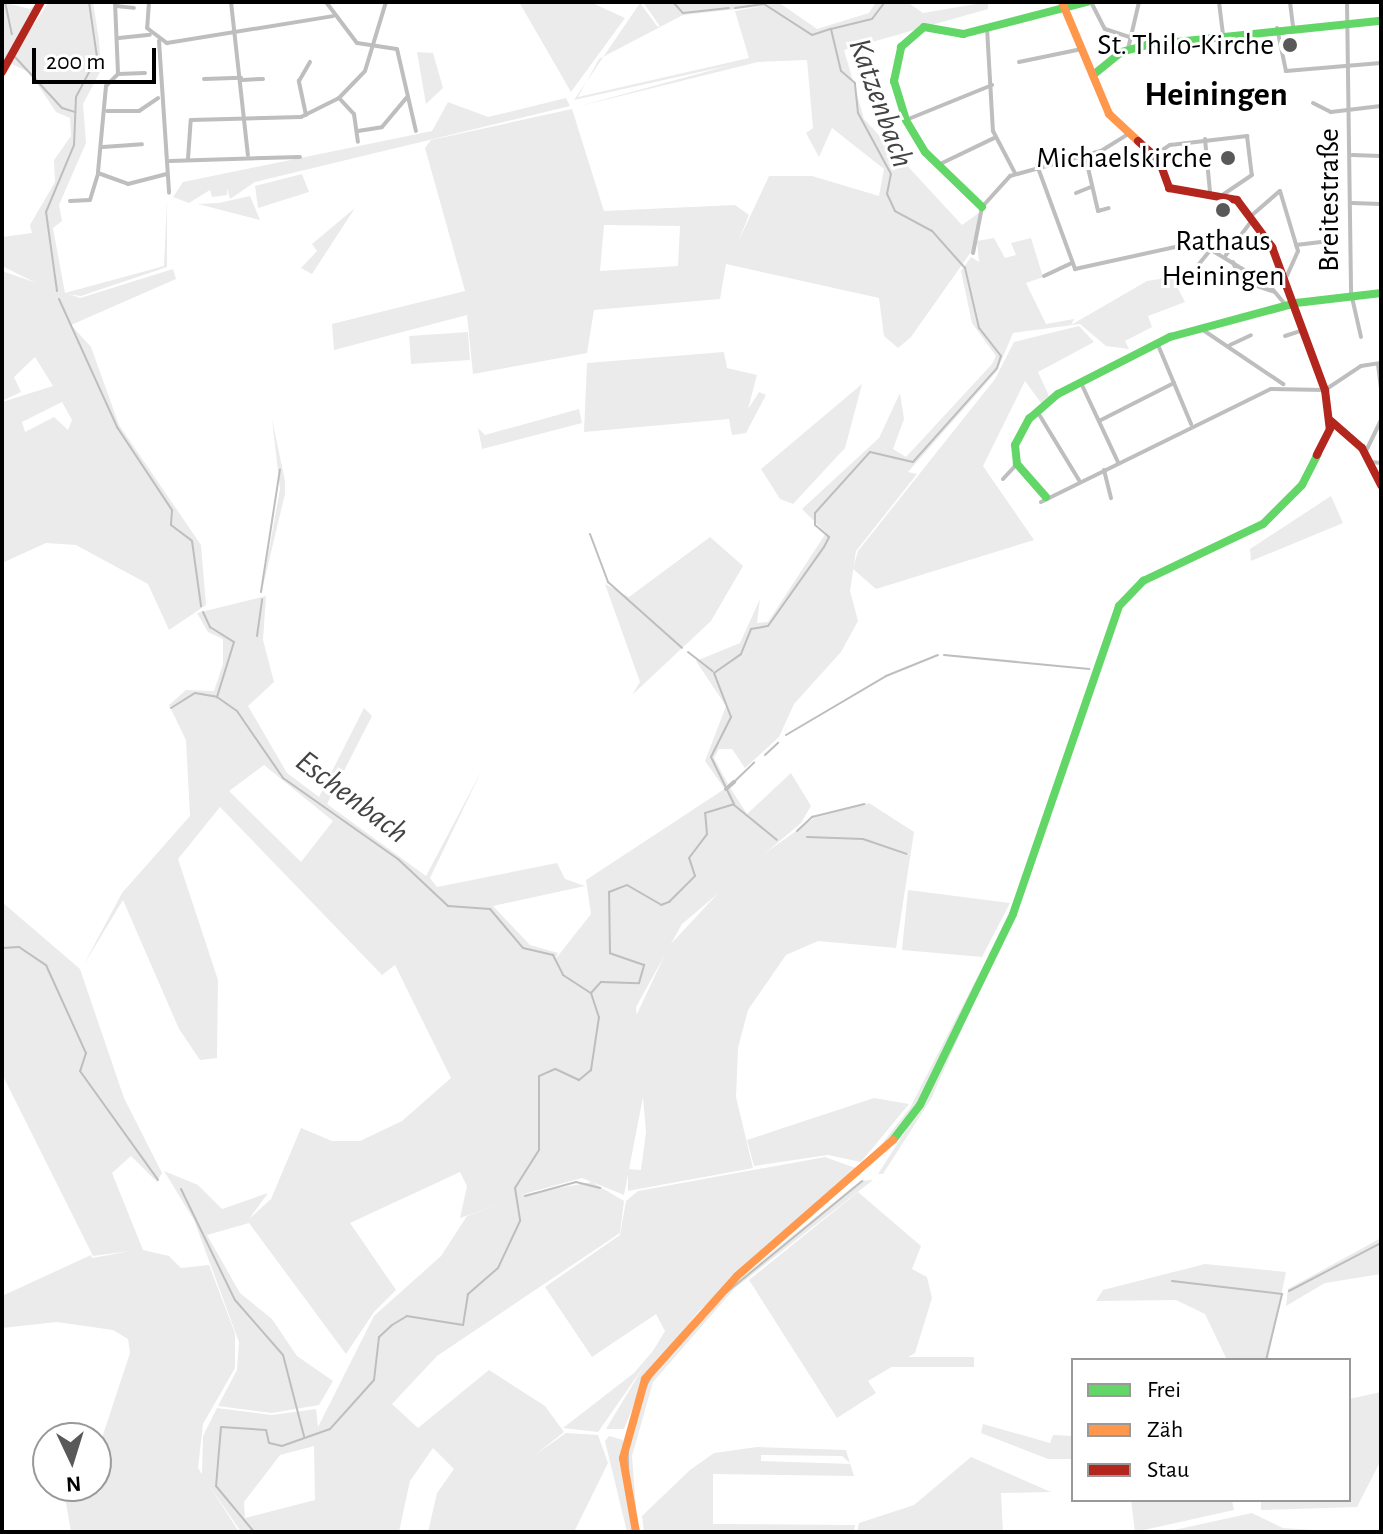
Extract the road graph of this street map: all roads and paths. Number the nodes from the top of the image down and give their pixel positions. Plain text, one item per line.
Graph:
1 (41, 2) edge
2 (149, 2) edge
3 (231, 2) edge
4 (326, 2) edge
5 (386, 2) edge
6 (936, 2) edge
7 (969, 2) edge
8 (1089, 2) edge
9 (1139, 2) edge
10 (1219, 2) edge
11 (1290, 2) edge
12 (1347, 2) edge
13 (115, 4) edge
14 (1064, 6) edge
15 (134, 8) dead end
16 (333, 16) junction
17 (1381, 21) edge
18 (1350, 22) junction
19 (987, 26) junction
20 (1293, 26) junction
21 (1277, 28) junction
22 (151, 34) junction
23 (238, 34) junction
24 (1223, 34) junction
25 (1130, 37) junction
26 (119, 38) junction
27 (159, 41) junction
28 (376, 47) junction
29 (1084, 48) junction
30 (1128, 49) junction
31 (310, 62) dead end
32 (1019, 62) dead end
33 (1381, 63) edge
34 (1350, 64) junction
35 (2, 72) edge
36 (145, 73) dead end
37 (118, 74) junction
38 (1093, 75) junction
39 (204, 79) dead end
40 (242, 79) junction
41 (263, 79) dead end
42 (992, 85) junction
43 (407, 97) junction
44 (158, 98) junction
45 (339, 98) junction
46 (1313, 103) dead end
47 (1381, 106) edge
48 (1351, 108) junction
49 (107, 111) junction
50 (306, 115) junction
51 (244, 117) junction
52 (906, 120) junction
53 (358, 131) junction
54 (416, 131) dead end
55 (1127, 135) junction
56 (995, 137) junction
57 (1205, 139) junction
58 (358, 142) dead end
59 (142, 144) dead end
60 (103, 147) junction
61 (248, 155) junction
62 (1085, 155) junction
63 (1155, 155) junction
64 (1352, 155) junction
65 (1381, 156) edge
66 (300, 157) dead end
67 (188, 159) junction
68 (170, 161) junction
69 (938, 165) junction
70 (1037, 165) junction
71 (98, 173) junction
72 (1015, 173) junction
73 (167, 174) junction
74 (1091, 187) junction
75 (1210, 192) junction
76 (169, 193) dead end
77 (1076, 193) dead end
78 (1224, 194) junction
79 (70, 201) dead end
80 (1352, 203) junction
81 (1381, 204) edge
82 (982, 207) junction
83 (1109, 208) dead end
84 (1098, 211) junction
85 (1088, 214) dead end
86 (1252, 217) junction
87 (1338, 240) dead end
88 (1296, 245) junction
89 (1212, 248) junction
90 (973, 253) dead end
91 (1226, 255) junction
92 (1233, 262) junction
93 (1072, 263) junction
94 (1199, 264) dead end
95 (1044, 276) dead end
96 (1287, 276) junction
97 (1275, 292) junction
98 (1351, 293) junction
99 (1381, 293) edge
100 (1296, 303) junction
101 (1286, 305) junction
102 (1200, 328) junction
103 (1305, 329) junction
104 (1251, 335) dead end
105 (1285, 336) dead end
106 (1361, 337) dead end
107 (1157, 343) junction
108 (1230, 345) junction
109 (1380, 364) edge
110 (1080, 381) junction
111 (1174, 383) junction
112 (1283, 384) junction
113 (1381, 388) edge
114 (1325, 390) junction
115 (1037, 411) junction
116 (1381, 420) edge
117 (1099, 421) junction
118 (1331, 421) junction
119 (1191, 424) junction
120 (1365, 453) junction
121 (1371, 462) junction
122 (1118, 463) junction
123 (1381, 463) edge
124 (1017, 464) junction
125 (1104, 470) junction
126 (1003, 479) dead end
127 (1079, 480) junction
128 (1381, 485) edge
129 (1111, 498) dead end
130 (1044, 499) joint
131 (636, 1532) edge

1 - 35 main road
2 - 22 street
3 - 23 street
4 - 16 street
5 - 28 street
6 - 7 street
8 - 14 main road
8 - 25 street
9 - 25 street
10 - 24 street
11 - 20 street
12 - 18 street, Breitestraße
13 - 15 street
13 - 26 street
14 - 19 main road
14 - 29 main road
16 - 23 street
16 - 28 street
17 - 18 main road
18 - 20 main road
18 - 34 street, Breitestraße
19 - 42 street
19 - 52 main road
20 - 21 main road
21 - 24 main road
21 - 34 street
22 - 26 street
22 - 27 street
23 - 27 street
23 - 40 street
24 - 30 main road
25 - 30 street
26 - 37 street
27 - 44 street
28 - 43 street
28 - 45 street
29 - 32 street
29 - 38 main road
30 - 38 main road
31 - 50 street
33 - 34 street
34 - 48 street, Breitestraße
36 - 37 street
37 - 49 street
38 - 55 main road
39 - 40 street
40 - 41 street
40 - 51 street
42 - 52 street
42 - 56 street
43 - 53 street
43 - 54 street
44 - 49 street
44 - 68 street
45 - 50 street
45 - 53 street
46 - 48 street, Breitestraße
47 - 48 street
48 - 64 street, Breitestraße
49 - 60 street
50 - 51 street
51 - 61 street
51 - 67 street
52 - 69 main road
53 - 58 street
55 - 62 street
55 - 63 main road
56 - 69 street
56 - 72 street
57 - 63 street
57 - 75 street
57 - 78 street
59 - 60 street
60 - 71 street
61 - 66 street
61 - 67 street
62 - 70 street
62 - 74 street
63 - 75 main road
64 - 65 street
64 - 80 street, Breitestraße
67 - 68 street
68 - 73 street
69 - 82 main road
70 - 72 street
70 - 93 street
71 - 73 street
71 - 79 street
72 - 82 street
73 - 76 street
74 - 77 street
74 - 84 street
75 - 78 main road
78 - 86 main road
80 - 81 street
80 - 98 street, Breitestraße
82 - 90 street
83 - 84 street
84 - 85 street
86 - 88 street
86 - 91 street
86 - 96 main road
87 - 88 street
88 - 96 street
89 - 91 street
89 - 93 street
89 - 94 street
91 - 92 street
92 - 97 street
92 - 97 street
93 - 95 street
96 - 100 main road
97 - 101 street
98 - 99 main road
98 - 100 main road
98 - 106 street, Breitestraße
100 - 101 main road
100 - 103 main road
101 - 102 main road
102 - 107 main road
102 - 108 street
103 - 105 street
103 - 114 main road
104 - 108 street
107 - 110 main road
107 - 111 street
108 - 112 street
109 - 113 street
109 - 114 street
110 - 115 main road
110 - 117 street
111 - 117 street
111 - 119 street
112 - 114 street
112 - 119 street
114 - 118 main road
115 - 124 main road
115 - 127 street
116 - 120 street
117 - 122 street
118 - 120 main road
118 - 131 main road
119 - 122 street
120 - 121 main road
121 - 123 street
121 - 128 main road
122 - 125 street
124 - 126 street
124 - 130 main road
125 - 127 street
125 - 129 street
127 - 130 street

